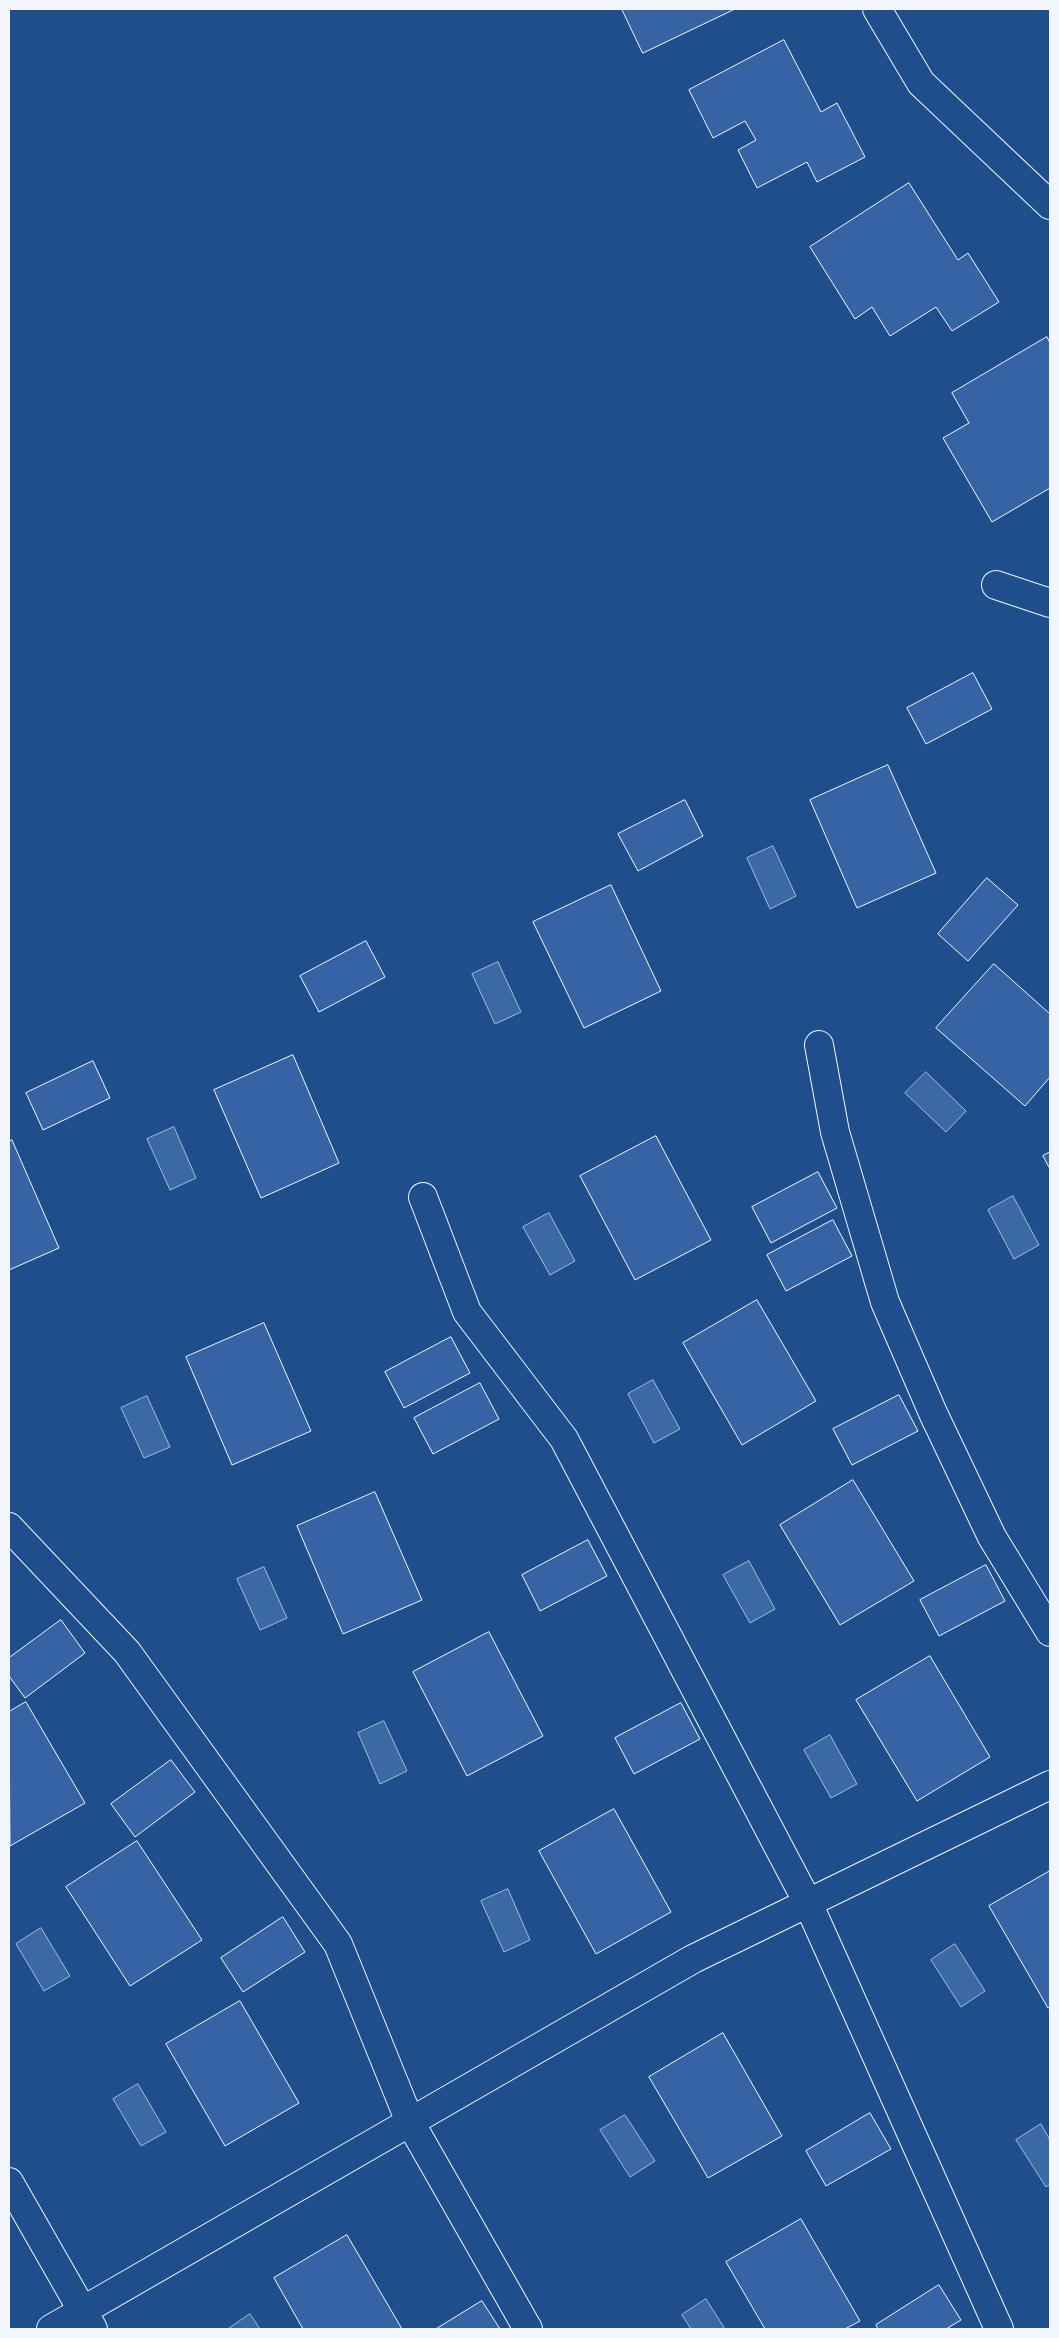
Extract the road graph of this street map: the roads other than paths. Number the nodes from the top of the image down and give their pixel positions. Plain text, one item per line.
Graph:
1 (877, 9) edge
2 (1050, 205) edge
3 (996, 585) dead end
4 (1050, 603) edge
5 (819, 1045) dead end
6 (423, 1197) dead end
7 (9, 1528) edge
8 (1050, 1632) edge
9 (1050, 1786) edge
10 (808, 1903) junction
11 (410, 2122) junction
12 (9, 2182) edge
13 (88, 2320) edge
14 (50, 2329) edge
15 (528, 2329) edge
16 (999, 2329) edge

1 - 2 street
3 - 4 street
5 - 8 street
6 - 10 street
7 - 11 street
9 - 10 street
10 - 11 street
10 - 16 street
11 - 13 street
11 - 15 street
12 - 13 street
13 - 14 street

